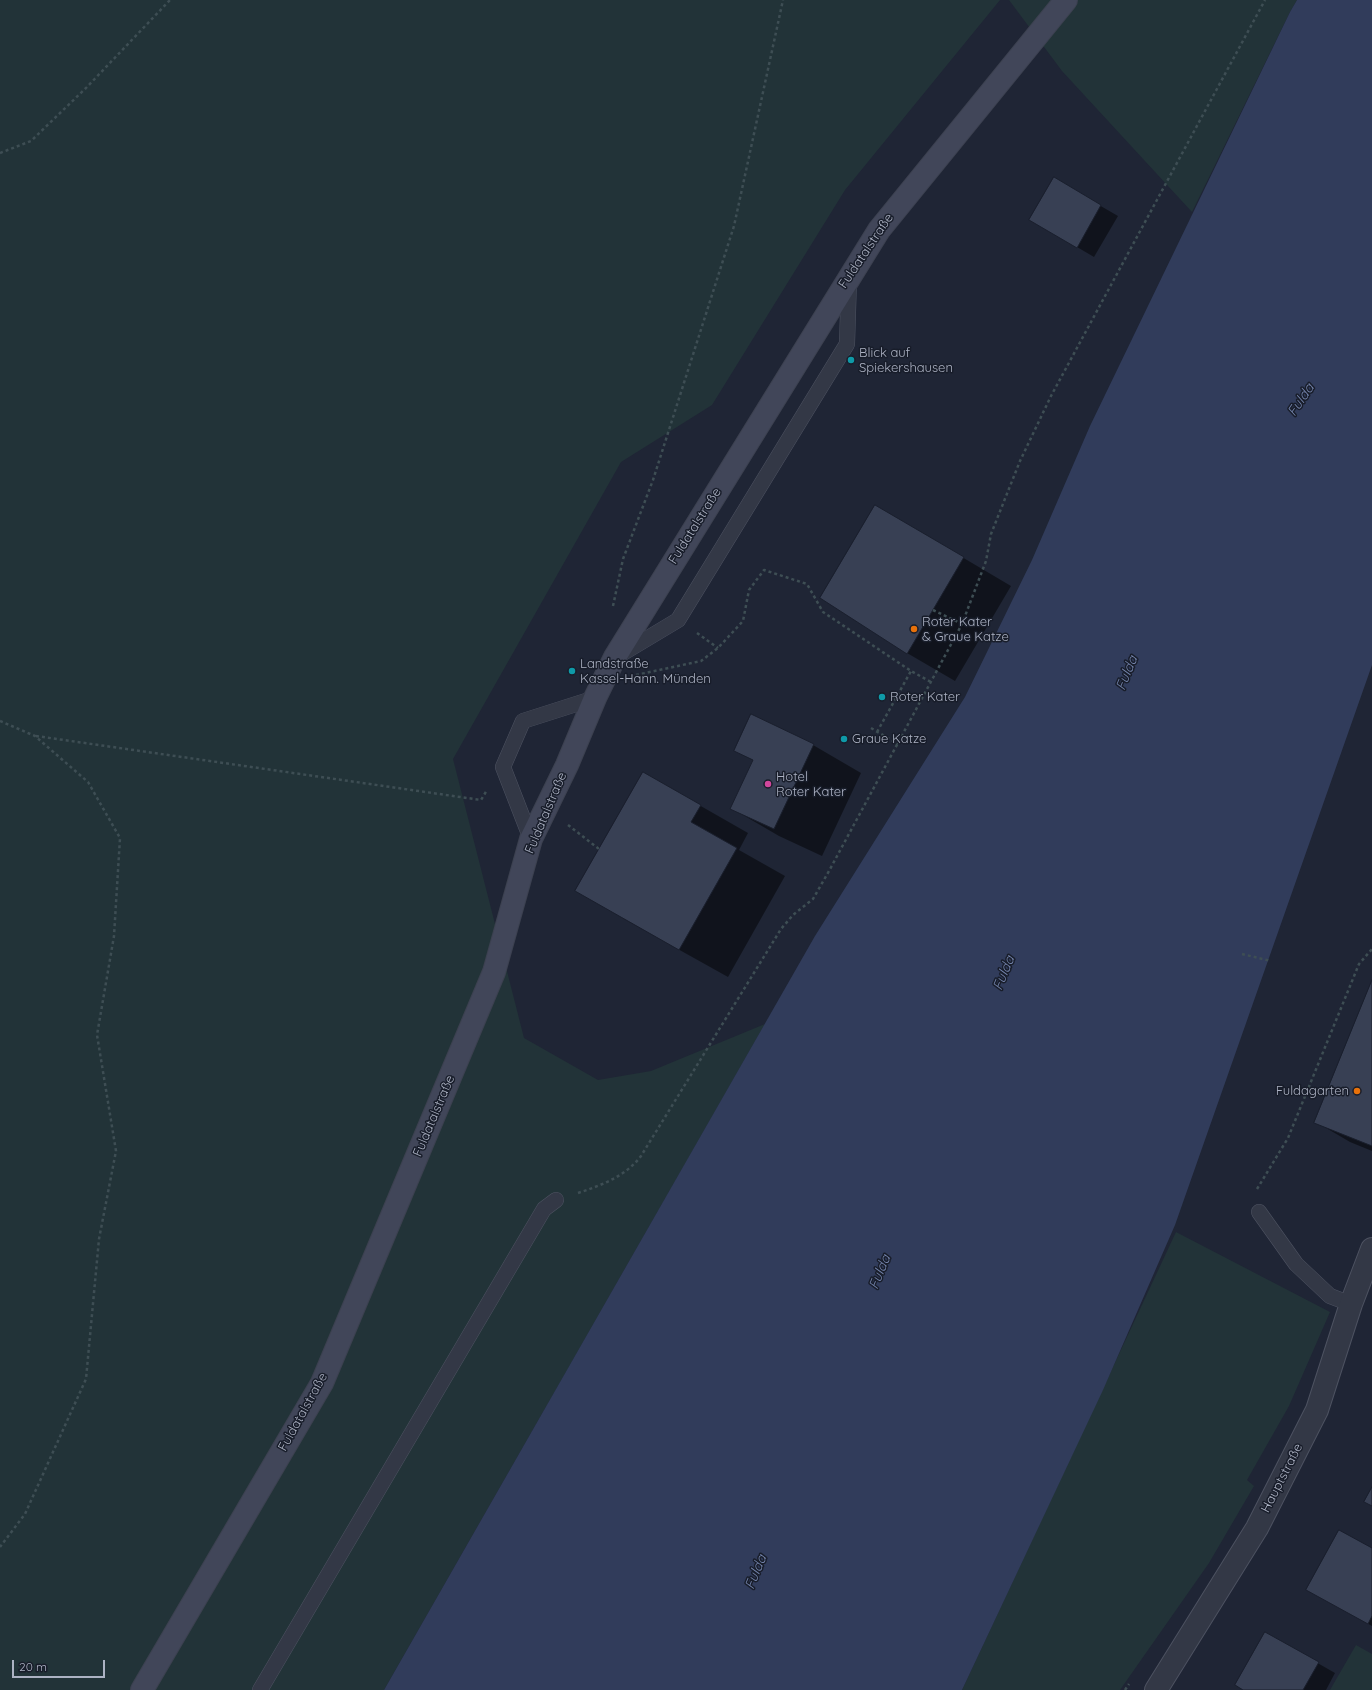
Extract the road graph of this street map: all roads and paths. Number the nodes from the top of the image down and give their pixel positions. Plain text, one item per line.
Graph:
1 (170, 0) edge
2 (783, 0) edge
3 (1066, 0) edge
4 (1265, 0) edge
5 (0, 153) edge
6 (849, 275) junction
7 (932, 610) dead end
8 (612, 613) dead end
9 (962, 624) junction
10 (615, 657) junction
11 (911, 670) junction
12 (931, 682) junction
13 (599, 690) junction
14 (0, 722) edge
15 (871, 728) dead end
16 (877, 732) junction
17 (35, 736) junction
18 (898, 744) junction
19 (504, 766) junction
20 (567, 824) dead end
21 (531, 839) junction
22 (599, 849) dead end
23 (1372, 949) edge
24 (1242, 954) dead end
25 (1271, 961) dead end
26 (556, 1200) joint
27 (1259, 1212) joint
28 (1372, 1249) edge
29 (1351, 1304) junction
30 (0, 1547) edge
31 (142, 1690) edge
32 (260, 1690) edge
33 (1156, 1690) edge

1 - 5 path
2 - 8 path
3 - 6 main road, Fuldatalstraße
4 - 9 path
6 - 10 main road, Fuldatalstraße
6 - 10 lane
7 - 9 path
9 - 12 path
10 - 13 main road, Fuldatalstraße
11 - 12 path
11 - 13 path
11 - 16 path
12 - 18 path
13 - 19 lane
13 - 21 main road, Fuldatalstraße
14 - 17 path
15 - 16 path
16 - 18 path
17 - 19 path
17 - 30 path
18 - 26 path
19 - 21 lane
20 - 22 path
21 - 31 main road, Fuldatalstraße
23 - 27 path
24 - 25 path
26 - 32 lane
27 - 29 lane
28 - 29 street, Hauptstraße
29 - 33 street, Hauptstraße

